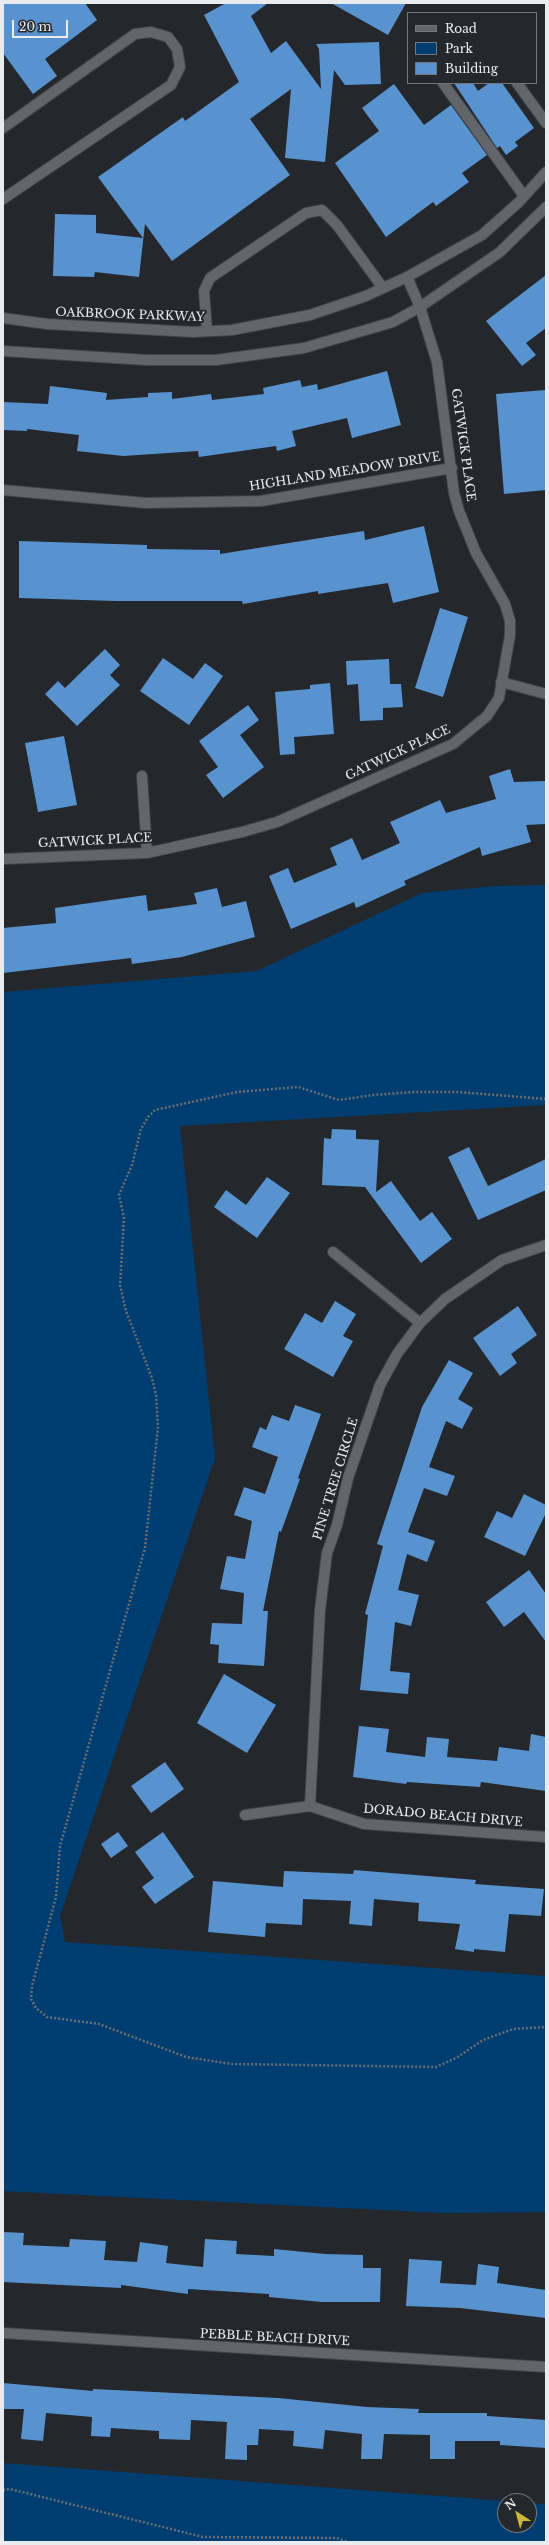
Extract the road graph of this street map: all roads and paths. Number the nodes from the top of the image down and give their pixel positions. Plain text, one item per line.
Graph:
1 (444, 84) edge
2 (518, 84) edge
3 (546, 123) edge
4 (3, 128) edge
5 (546, 172) edge
6 (524, 196) junction
7 (3, 199) edge
8 (546, 207) edge
9 (407, 277) junction
10 (383, 288) junction
11 (420, 307) junction
12 (3, 318) edge
13 (207, 331) junction
14 (3, 351) edge
15 (452, 468) junction
16 (3, 490) edge
17 (501, 682) junction
18 (546, 694) edge
19 (142, 776) dead end
20 (147, 853) junction
21 (3, 859) edge
22 (546, 1099) edge
23 (546, 1245) edge
24 (333, 1252) dead end
25 (420, 1323) junction
26 (310, 1806) junction
27 (245, 1815) dead end
28 (546, 1837) edge
29 (546, 2027) edge
30 (3, 2334) edge
31 (546, 2367) edge
32 (3, 2490) edge
33 (348, 2542) edge

1 - 6 street
2 - 3 street
4 - 7 street
5 - 6 street, OAKBROOK PARKWAY
6 - 9 street, OAKBROOK PARKWAY
8 - 11 street
9 - 10 street, OAKBROOK PARKWAY
9 - 11 street, GATWICK PLACE
10 - 13 street, OAKBROOK PARKWAY
10 - 13 street
11 - 14 street
11 - 15 street, GATWICK PLACE
12 - 13 street, OAKBROOK PARKWAY
15 - 16 street, HIGHLAND MEADOW DRIVE
15 - 17 street, GATWICK PLACE
17 - 18 street
17 - 20 street, GATWICK PLACE
19 - 20 street
20 - 21 street, GATWICK PLACE
22 - 29 path
23 - 25 street, PINE TREE CIRCLE
24 - 25 street
25 - 26 street, PINE TREE CIRCLE
26 - 27 street, DORADO BEACH DRIVE
26 - 28 street, DORADO BEACH DRIVE
30 - 31 street, PEBBLE BEACH DRIVE
32 - 33 path

